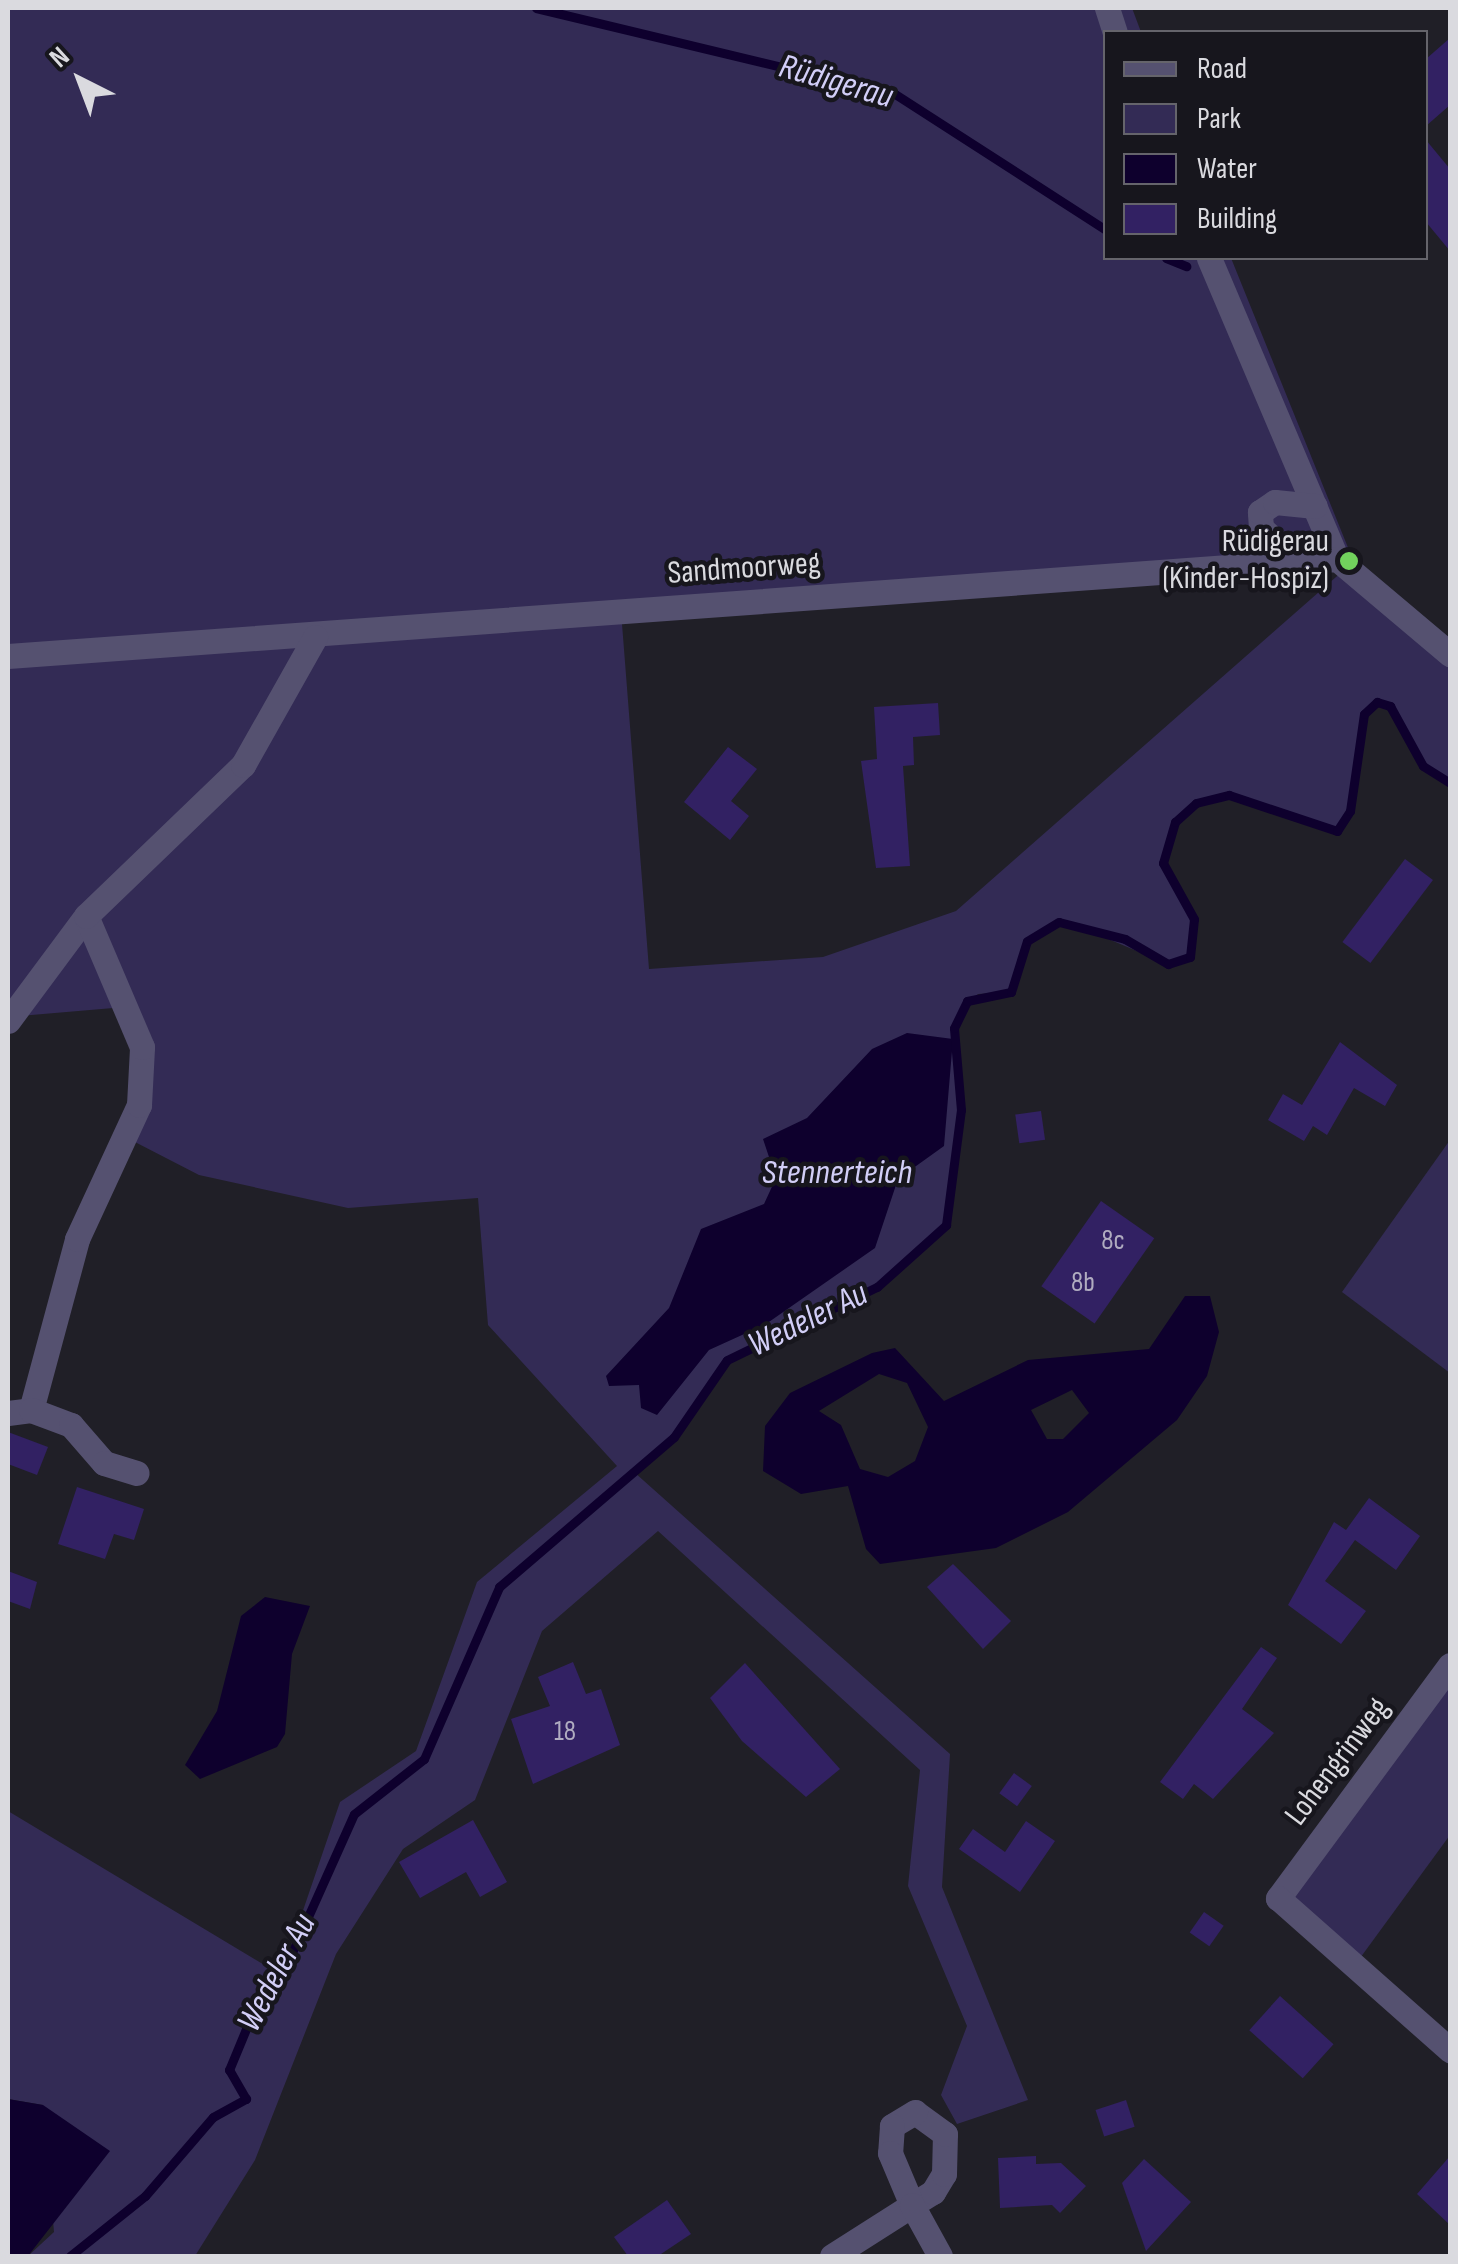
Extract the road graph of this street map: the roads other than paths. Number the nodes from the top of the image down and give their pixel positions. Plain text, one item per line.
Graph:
1 (1210, 260) edge
2 (1315, 506) junction
3 (1338, 560) junction
4 (1300, 563) junction
5 (315, 637) junction
6 (1450, 654) edge
7 (8, 656) edge
8 (86, 916) junction
9 (8, 1022) edge
10 (20, 1411) edge
11 (136, 1473) dead end
12 (1450, 1665) edge
13 (1450, 2050) edge
14 (832, 2256) edge
15 (940, 2256) edge

1 - 2 street
2 - 3 street
2 - 4 street
3 - 4 street, Sandmoorweg
3 - 6 street
4 - 5 street, Sandmoorweg
5 - 7 street, Sandmoorweg
5 - 8 street
8 - 9 street
8 - 10 street
10 - 11 street
12 - 13 street, Lohengrinweg
14 - 15 street

